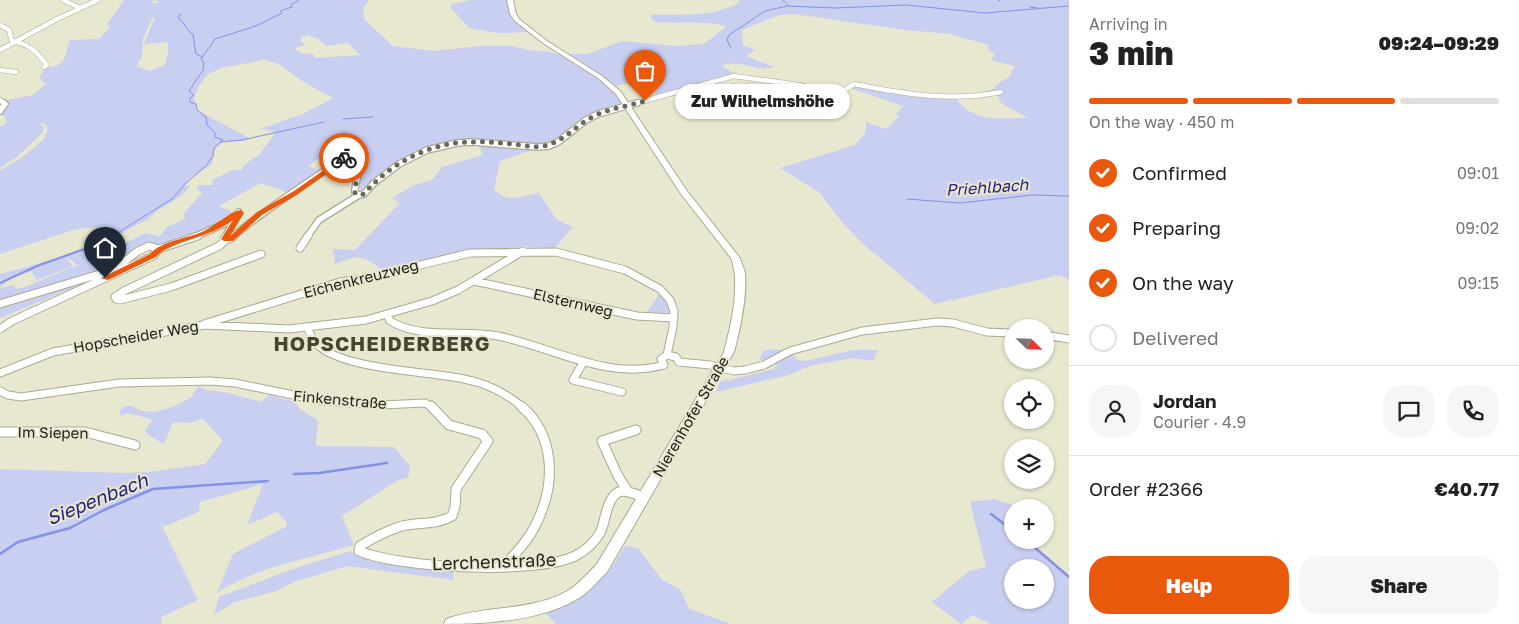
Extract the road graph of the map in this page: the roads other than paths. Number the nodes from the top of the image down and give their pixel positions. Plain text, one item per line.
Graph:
1 (63, 0) edge
2 (98, 0) edge
3 (510, 0) edge
4 (80, 8) junction
5 (0, 25) edge
6 (18, 42) junction
7 (0, 50) edge
8 (44, 67) dead end
9 (0, 70) edge
10 (16, 72) dead end
11 (1001, 92) dead end
12 (0, 100) edge
13 (627, 106) junction
14 (0, 111) edge
15 (358, 195) junction
16 (226, 240) junction
17 (300, 248) dead end
18 (522, 250) junction
19 (157, 252) junction
20 (261, 254) dead end
21 (474, 281) junction
22 (0, 304) edge
23 (387, 314) junction
24 (674, 318) junction
25 (204, 325) junction
26 (307, 327) junction
27 (0, 329) edge
28 (1004, 333) edge
29 (1054, 336) edge
30 (1069, 338) edge
31 (667, 355) junction
32 (584, 361) junction
33 (679, 362) junction
34 (664, 365) junction
35 (721, 368) junction
36 (0, 373) edge
37 (622, 392) dead end
38 (4, 393) edge
39 (0, 401) edge
40 (636, 430) dead end
41 (0, 432) edge
42 (135, 445) dead end
43 (628, 492) junction
44 (644, 497) junction
45 (360, 546) joint
46 (505, 565) junction
47 (451, 624) edge

1 - 4 street
2 - 4 street
3 - 13 street, Nierenhofer Straße
4 - 6 street
5 - 6 street
6 - 7 street
6 - 8 street
9 - 10 street
11 - 13 street
12 - 14 street
13 - 15 street
13 - 35 street, Nierenhofer Straße
15 - 16 street
15 - 17 street
16 - 19 street
16 - 20 street
18 - 21 street, Hopscheider Weg
18 - 24 street
18 - 25 street, Eichenkreuzweg
19 - 22 street
19 - 27 street
21 - 23 street, Hopscheider Weg
21 - 24 street, Elsternweg
23 - 26 street, Hopscheider Weg
23 - 32 street
24 - 31 street
25 - 26 street, Hopscheider Weg
25 - 36 street, Hopscheider Weg
26 - 46 street
28 - 35 street
29 - 30 street
31 - 33 street
31 - 34 street
32 - 34 street
32 - 37 street
33 - 34 street
33 - 35 street
35 - 44 street, Nierenhofer Straße
38 - 39 street
38 - 45 street, Finkenstraße
40 - 43 street
41 - 42 street, Im Siepen
43 - 44 street
43 - 46 street, Lerchenstraße
44 - 47 street, Nierenhofer Straße
45 - 46 street, Lerchenstraße

